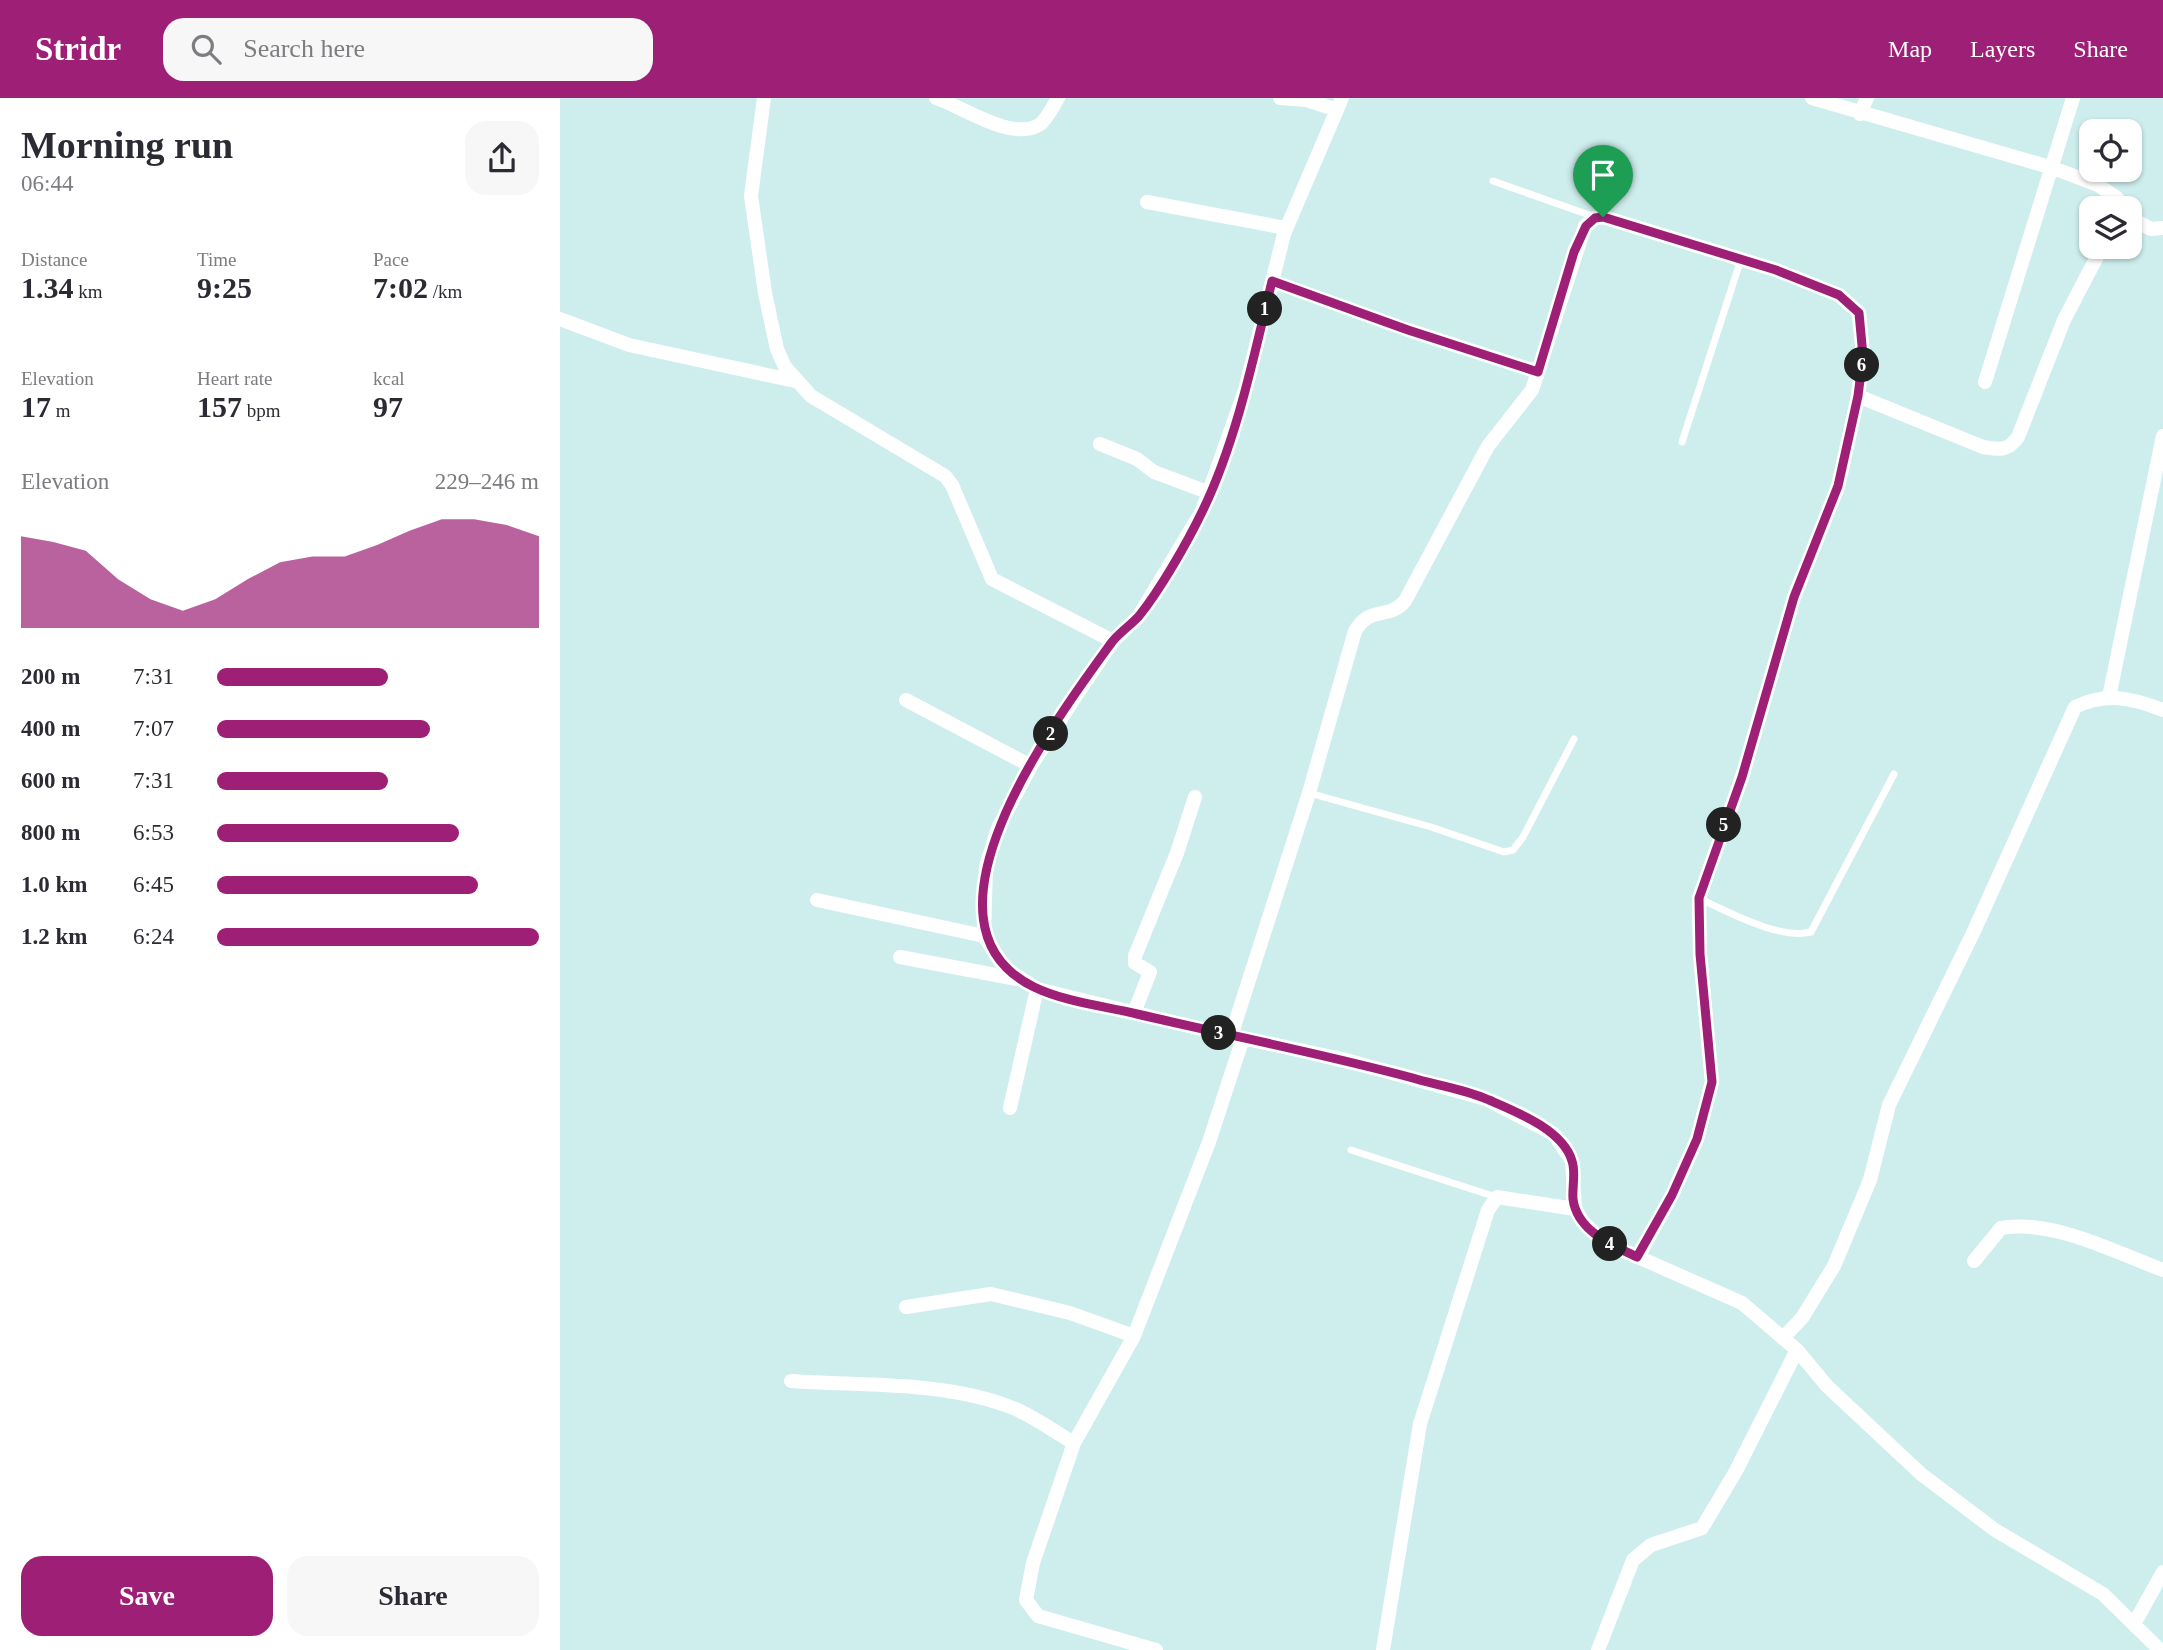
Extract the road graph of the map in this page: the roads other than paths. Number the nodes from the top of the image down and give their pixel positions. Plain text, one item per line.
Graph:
1 (764, 98) edge
2 (936, 98) edge
3 (1058, 98) edge
4 (1280, 98) edge
5 (1812, 98) edge
6 (1867, 98) edge
7 (2073, 98) edge
8 (1339, 104) edge
9 (1860, 114) junction
10 (2053, 168) junction
11 (1493, 180) dead end
12 (2114, 196) edge
13 (1147, 202) dead end
14 (1595, 218) junction
15 (2142, 224) edge
16 (1286, 228) junction
17 (2163, 228) edge
18 (1741, 258) junction
19 (2096, 259) edge
20 (1272, 281) junction
21 (560, 319) edge
22 (1538, 372) junction
23 (795, 381) junction
24 (1985, 382) dead end
25 (1858, 396) junction
26 (2163, 436) edge
27 (1682, 442) dead end
28 (1100, 444) dead end
29 (2161, 457) edge
30 (1210, 493) junction
31 (1113, 641) junction
32 (2109, 697) junction
33 (906, 700) dead end
34 (2163, 710) edge
35 (1574, 739) dead end
36 (1031, 766) junction
37 (1894, 774) dead end
38 (1309, 793) junction
39 (1195, 797) dead end
40 (1699, 898) junction
41 (817, 900) dead end
42 (985, 936) junction
43 (900, 957) dead end
44 (1022, 980) junction
45 (1037, 989) junction
46 (1134, 1013) junction
47 (1237, 1037) junction
48 (1010, 1108) dead end
49 (1351, 1150) dead end
50 (1497, 1197) junction
51 (1576, 1209) junction
52 (1637, 1257) junction
53 (1974, 1261) dead end
54 (2163, 1270) edge
55 (906, 1307) dead end
56 (1133, 1336) junction
57 (1783, 1338) junction
58 (1797, 1350) junction
59 (791, 1381) dead end
60 (1074, 1443) junction
61 (2163, 1572) edge
62 (2134, 1624) junction
63 (1156, 1650) edge
64 (1382, 1650) edge
65 (1598, 1650) edge
66 (2160, 1650) edge

1 - 23 street
2 - 3 street
4 - 8 street
5 - 9 street
6 - 9 street
7 - 10 street
8 - 16 street
9 - 10 street
10 - 12 street
10 - 24 street
11 - 14 lane
13 - 16 street
14 - 18 street
14 - 22 street
15 - 17 street
16 - 20 street
18 - 25 street
18 - 27 lane
19 - 25 street
20 - 22 lane
20 - 30 street
21 - 23 street
22 - 38 street
23 - 31 street
25 - 40 street
26 - 29 street
28 - 30 street
29 - 32 street
30 - 31 street
31 - 36 street
32 - 34 street
32 - 57 street
33 - 36 street
35 - 38 lane
36 - 42 street
37 - 40 lane
38 - 47 street
39 - 46 street
40 - 52 street
41 - 42 street
42 - 44 street
43 - 44 street
44 - 45 street
45 - 46 street
45 - 48 street
46 - 47 street
47 - 51 street
47 - 56 street
49 - 50 lane
50 - 51 street
50 - 64 street
51 - 52 street
52 - 57 street
53 - 54 street
55 - 56 street
56 - 60 street
57 - 58 street
58 - 62 street
58 - 65 street
59 - 60 street
60 - 63 street
61 - 62 street
62 - 66 street

